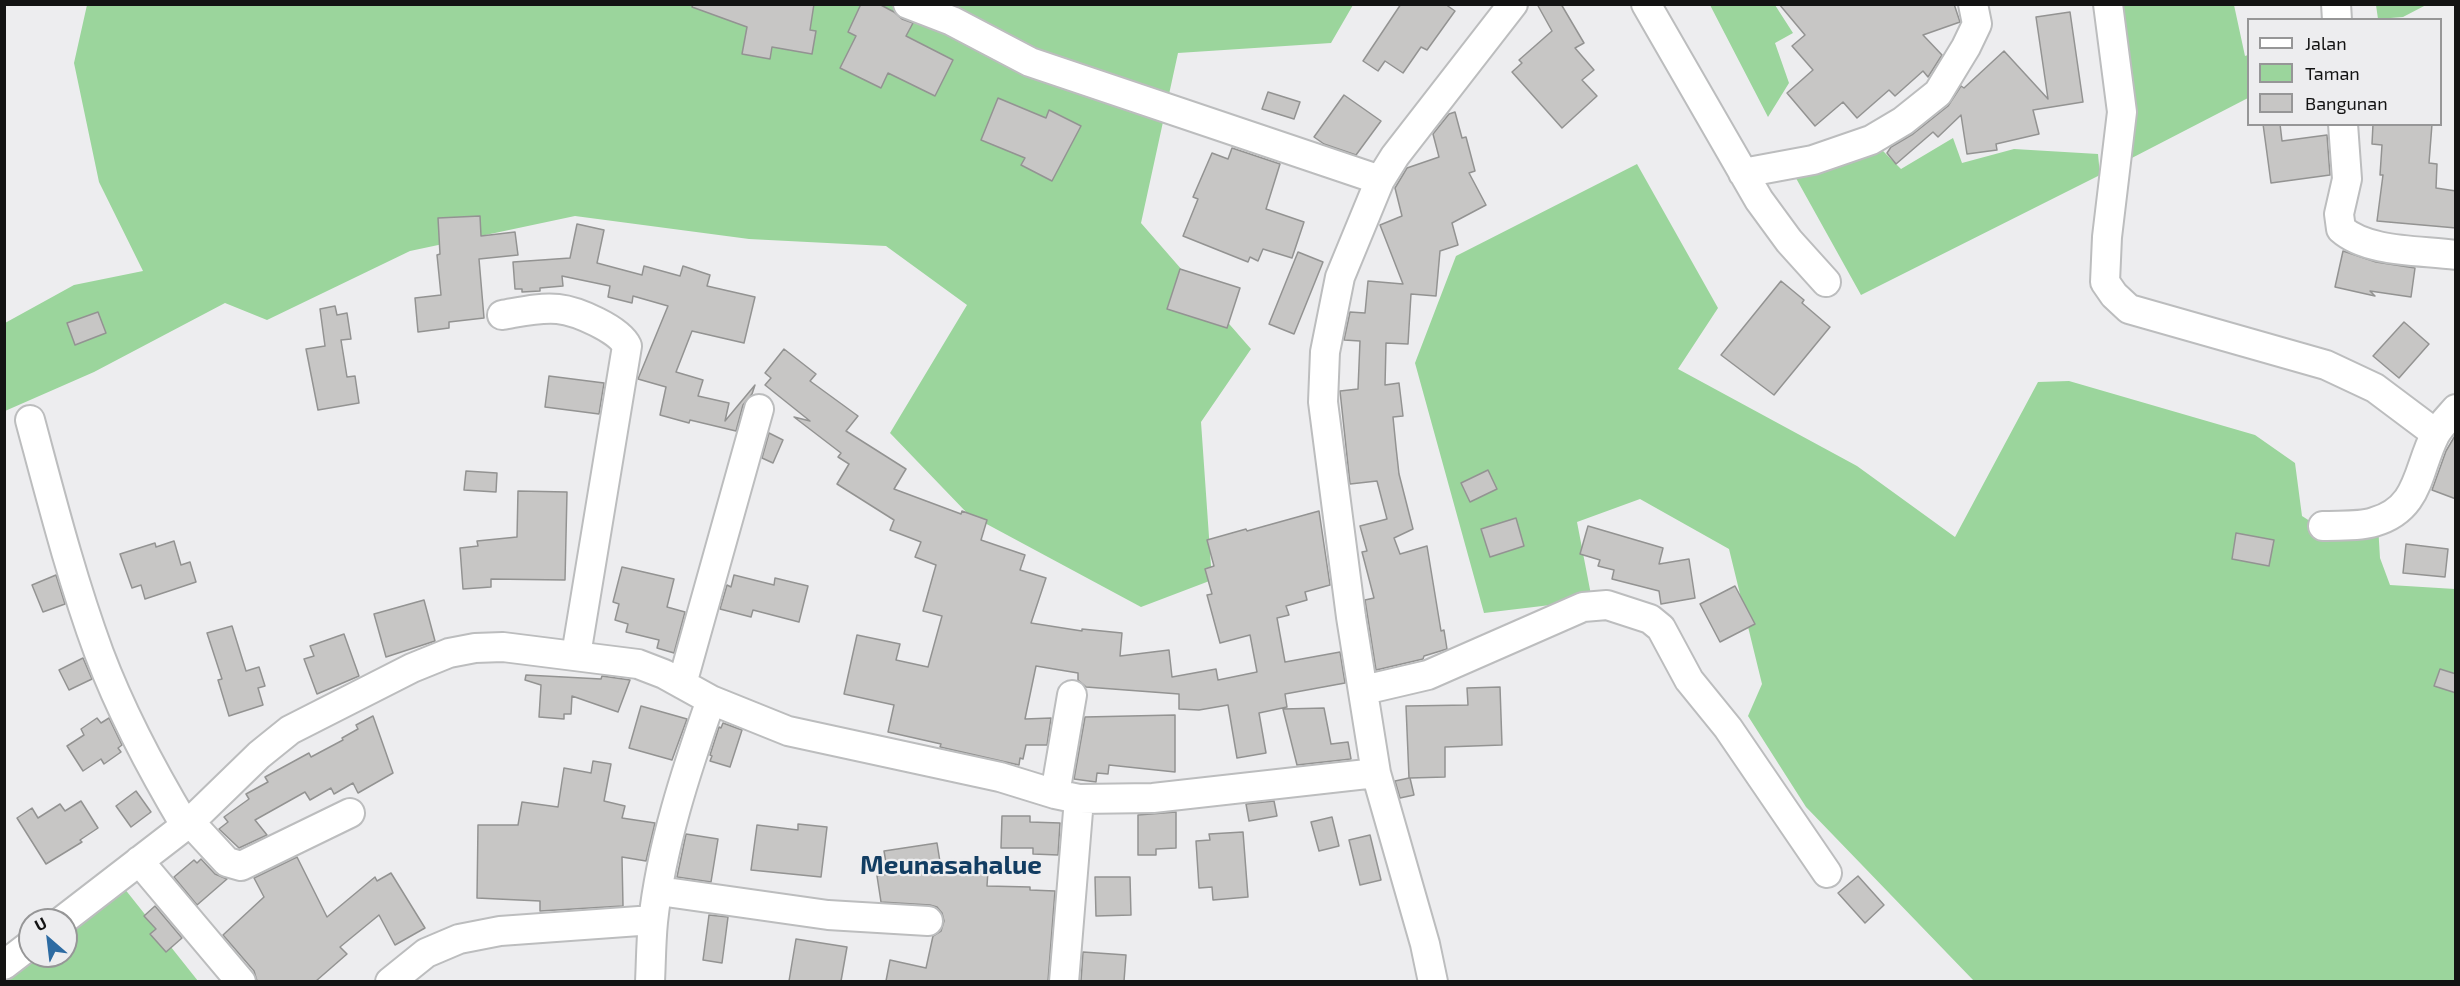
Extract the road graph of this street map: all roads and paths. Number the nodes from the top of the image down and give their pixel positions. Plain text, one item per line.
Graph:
1 (908, 4) edge
2 (1513, 4) edge
3 (1646, 4) edge
4 (1973, 4) edge
5 (2108, 4) edge
6 (2343, 126) edge
7 (1743, 173) junction
8 (1380, 180) junction
9 (2456, 255) edge
10 (1826, 282) dead end
11 (502, 315) dead end
12 (759, 409) dead end
13 (2456, 409) edge
14 (30, 420) dead end
15 (2435, 434) junction
16 (2323, 526) dead end
17 (576, 655) junction
18 (682, 684) junction
19 (1364, 690) junction
20 (1072, 695) dead end
21 (711, 700) junction
22 (1376, 772) junction
23 (1067, 797) junction
24 (350, 813) dead end
25 (187, 824) junction
26 (139, 861) junction
27 (1827, 873) dead end
28 (659, 891) junction
29 (78, 908) edge
30 (653, 920) junction
31 (928, 921) dead end
32 (18, 954) edge
33 (4, 965) edge
34 (241, 981) edge
35 (390, 981) edge
36 (650, 981) edge
37 (1064, 981) edge
38 (1433, 981) edge

1 - 8 street
2 - 8 street
3 - 7 street
4 - 7 street
5 - 15 street
6 - 9 street
7 - 10 street
8 - 19 street
11 - 17 street
12 - 18 street
13 - 15 street
14 - 25 street
15 - 16 street
17 - 18 street
17 - 25 street
18 - 21 street
19 - 22 street
19 - 27 street
20 - 23 street
21 - 23 street
21 - 28 street
22 - 23 street
22 - 38 street
23 - 37 street
24 - 25 street
25 - 26 street
26 - 29 street
26 - 34 street
28 - 30 street
28 - 31 street
30 - 35 street
30 - 36 street
32 - 33 street

